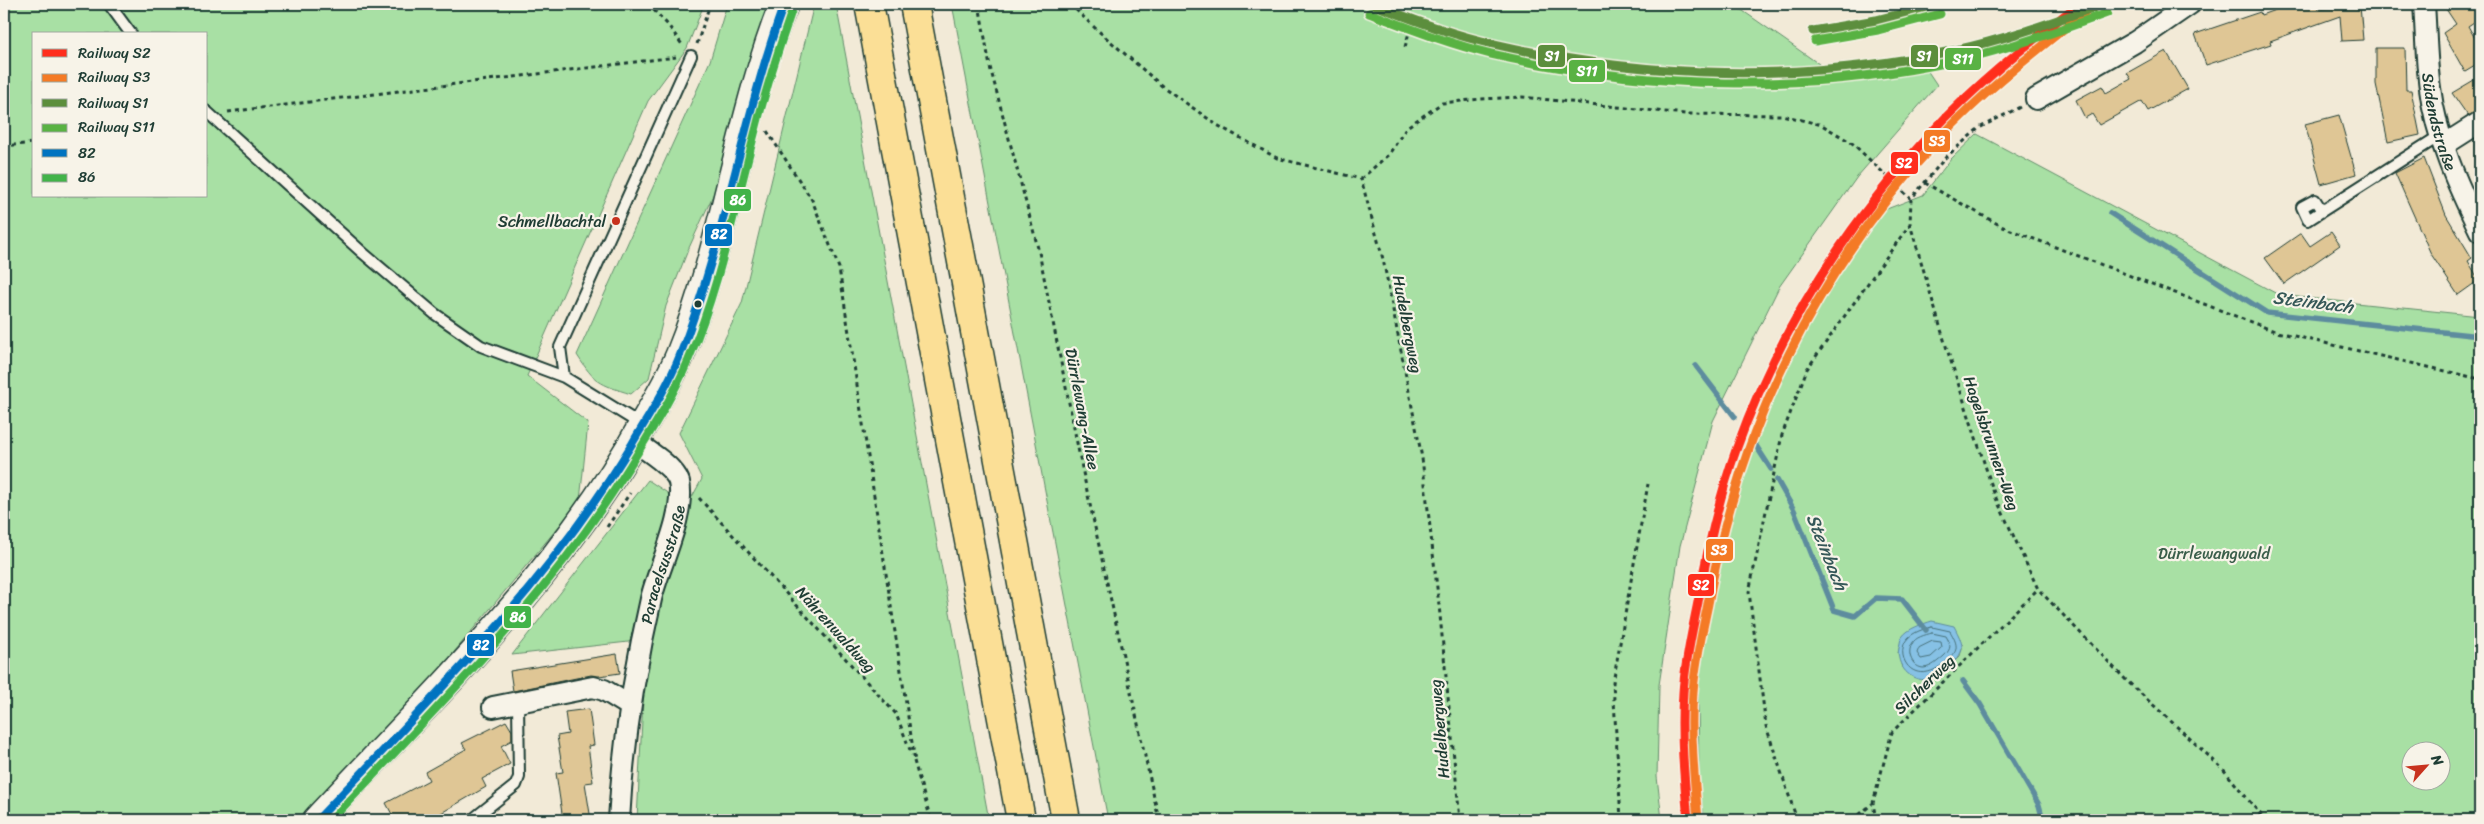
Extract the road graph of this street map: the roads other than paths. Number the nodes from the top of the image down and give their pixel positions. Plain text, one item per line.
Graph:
1 (109, 4) edge
2 (784, 4) edge
3 (869, 4) edge
4 (914, 4) edge
5 (2190, 4) edge
6 (2424, 4) edge
7 (130, 32) edge
8 (691, 56) road end
9 (2036, 99) road end
10 (208, 113) edge
11 (2480, 122) edge
12 (2442, 140) junction
13 (2322, 210) dead end
14 (2480, 231) edge
15 (564, 377) junction
16 (639, 433) junction
17 (518, 702) junction
18 (630, 706) junction
19 (493, 707) dead end
20 (317, 820) edge
21 (472, 820) edge
22 (619, 820) edge
23 (1021, 820) edge
24 (1066, 820) edge

1 - 7 lane
2 - 16 main road
3 - 23 highway
4 - 24 highway
5 - 9 street
6 - 12 street, Südendstraße
8 - 15 lane
10 - 15 lane
11 - 12 street
12 - 13 lane
12 - 14 street, Südendstraße
15 - 16 lane
16 - 18 street, Paracelsusstraße
16 - 20 main road
17 - 18 street
17 - 19 street
17 - 21 lane
18 - 22 street, Paracelsusstraße

